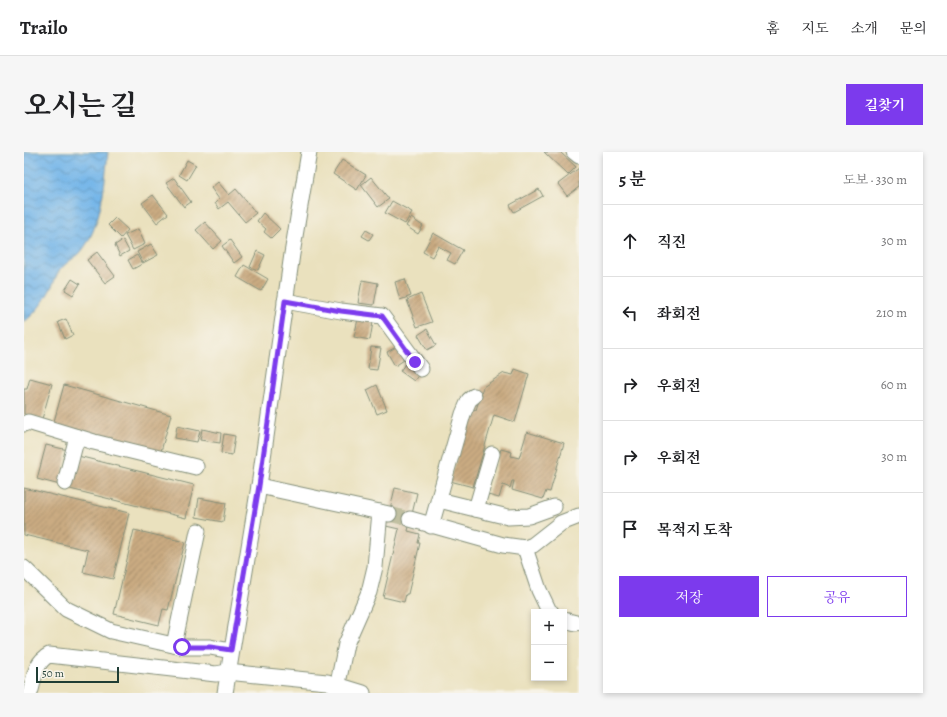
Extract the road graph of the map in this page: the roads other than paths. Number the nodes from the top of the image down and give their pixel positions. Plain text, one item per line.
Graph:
1 (309, 152) edge
2 (574, 152) edge
3 (579, 156) edge
4 (285, 301) junction
5 (421, 369) dead end
6 (474, 396) dead end
7 (24, 424) edge
8 (77, 437) junction
9 (492, 454) dead end
10 (196, 468) dead end
11 (65, 483) dead end
12 (259, 486) junction
13 (439, 500) junction
14 (554, 507) dead end
15 (476, 509) junction
16 (579, 516) edge
17 (410, 519) tunnel mouth
18 (431, 526) junction
19 (198, 531) dead end
20 (524, 548) junction
21 (24, 568) edge
22 (548, 609) edge
23 (174, 645) junction
24 (231, 650) junction
25 (228, 672) junction
26 (337, 689) edge
27 (30, 693) edge
28 (224, 693) edge
29 (362, 693) edge

1 - 4 street
2 - 3 street
4 - 5 street
4 - 12 street
6 - 13 street
7 - 8 street
8 - 10 street
8 - 11 street
9 - 15 street
12 - 24 street
12 - 26 street
13 - 15 street
13 - 18 street
14 - 15 street
16 - 20 street
17 - 18 street
18 - 20 street
19 - 23 street
20 - 22 street
21 - 23 street
23 - 24 street
24 - 25 street
25 - 26 street
25 - 27 street
25 - 28 street
26 - 29 street

